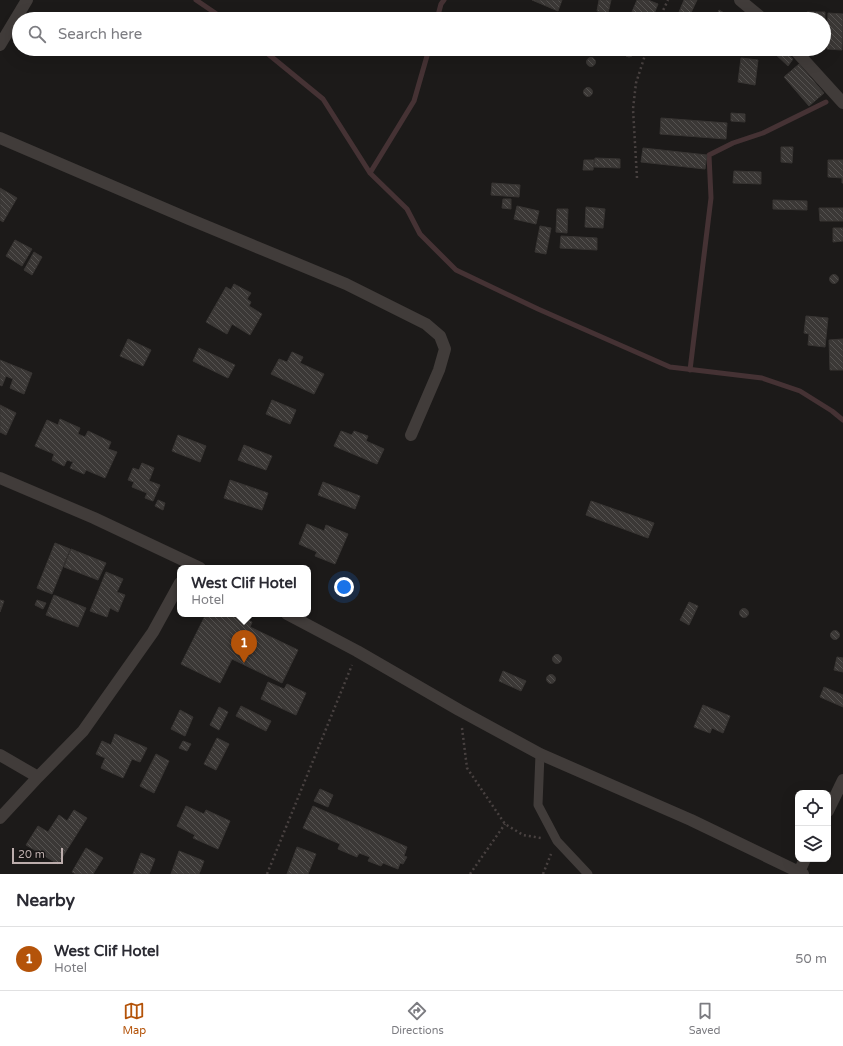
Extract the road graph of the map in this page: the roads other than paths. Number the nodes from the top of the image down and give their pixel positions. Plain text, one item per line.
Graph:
1 (27, 0) edge
2 (740, 0) edge
3 (20, 12) edge
4 (755, 12) edge
5 (12, 25) edge
6 (0, 45) edge
7 (800, 56) edge
8 (843, 103) edge
9 (0, 138) edge
10 (411, 435) dead end
11 (0, 478) edge
12 (191, 565) edge
13 (177, 588) edge
14 (293, 617) edge
15 (540, 754) junction
16 (0, 755) edge
17 (38, 777) junction
18 (843, 780) edge
19 (831, 805) edge
20 (0, 818) edge
21 (804, 862) edge
22 (801, 873) edge
23 (588, 874) edge

1 - 3 street
2 - 4 street
5 - 6 street
7 - 8 street
9 - 10 street
11 - 12 street
13 - 17 street
14 - 15 street
15 - 22 street
15 - 23 lane
16 - 17 street
17 - 20 street
18 - 19 street
21 - 22 street

